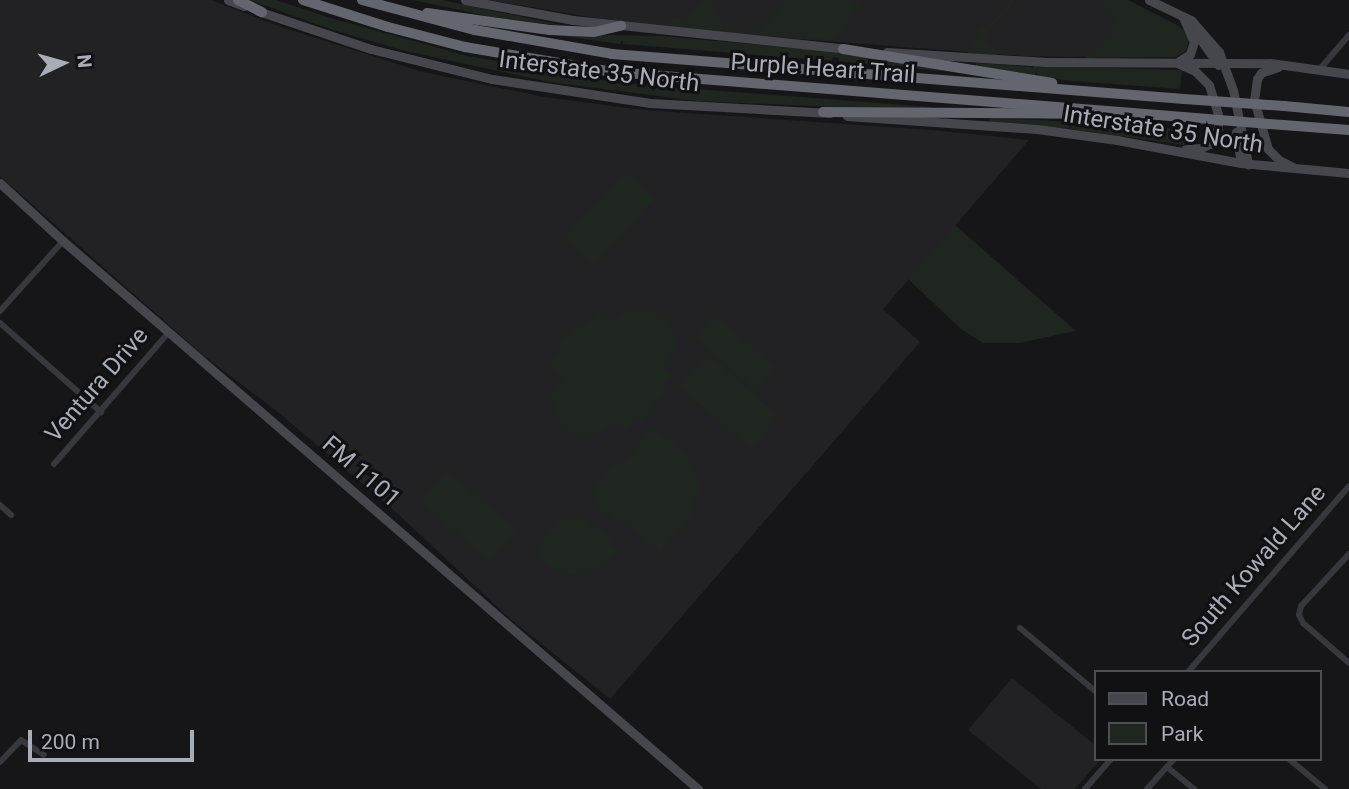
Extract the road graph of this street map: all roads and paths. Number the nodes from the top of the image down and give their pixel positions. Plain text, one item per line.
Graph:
1 (229, 0) edge
2 (238, 0) edge
3 (303, 0) edge
4 (362, 0) edge
5 (465, 0) edge
6 (1149, 0) edge
7 (393, 9) junction
8 (262, 12) junction
9 (1184, 19) junction
10 (621, 26) junction
11 (1349, 35) edge
12 (843, 49) junction
13 (1220, 61) junction
14 (1174, 62) junction
15 (1289, 65) junction
16 (1321, 69) junction
17 (1349, 74) edge
18 (1086, 90) junction
19 (1102, 111) junction
20 (824, 112) junction
21 (1349, 112) edge
22 (1349, 130) edge
23 (1173, 149) junction
24 (1245, 164) junction
25 (1305, 170) junction
26 (1349, 173) edge
27 (0, 183) edge
28 (63, 241) junction
29 (0, 312) edge
30 (0, 323) edge
31 (169, 332) junction
32 (101, 412) junction
33 (54, 464) dead end
34 (1349, 486) edge
35 (0, 505) edge
36 (11, 515) dead end
37 (1349, 554) edge
38 (1020, 628) dead end
39 (1349, 663) edge
40 (1190, 670) edge
41 (1094, 690) edge
42 (44, 755) dead end
43 (1109, 761) edge
44 (1172, 761) edge
45 (1291, 761) edge
46 (0, 762) edge
47 (1167, 767) junction
48 (698, 789) edge
49 (1085, 789) edge
50 (1147, 789) edge
51 (1194, 789) edge
52 (1325, 789) edge

1 - 8 main road, Interstate 35 North
2 - 8 highway
3 - 19 highway, Purple Heart Trail
4 - 7 highway, Purple Heart Trail
5 - 10 main road, Interstate 35 North
6 - 9 main road
7 - 10 highway
7 - 18 highway, Purple Heart Trail
8 - 20 main road, Interstate 35 North
9 - 13 main road
9 - 14 main road
10 - 12 main road, Interstate 35 North
11 - 16 street
12 - 14 main road, Interstate 35 North
12 - 18 highway
13 - 14 main road, Interstate 35 North
13 - 15 main road, Interstate 35 North
13 - 24 main road
14 - 23 main road
15 - 16 main road, Interstate 35 North
15 - 25 main road
16 - 17 main road, Interstate 35 North
18 - 21 highway, Purple Heart Trail, bridge
19 - 20 highway
19 - 22 highway, Purple Heart Trail, bridge
20 - 23 main road, Interstate 35 North
23 - 24 main road, Interstate 35 North
24 - 25 main road, Interstate 35 North
25 - 26 main road, Interstate 35 North
27 - 28 main road, FM 1101 / FM 1101
28 - 29 street
28 - 31 main road, FM 1101 / FM 1101
30 - 32 street
31 - 32 street, Ventura Drive
31 - 48 main road, FM 1101 / FM 1101
32 - 33 street, Ventura Drive
34 - 40 street, South Kowald Lane
35 - 36 street
37 - 39 street
38 - 41 street
42 - 46 street
43 - 49 street
44 - 47 street
45 - 52 street
47 - 50 street
47 - 51 street

